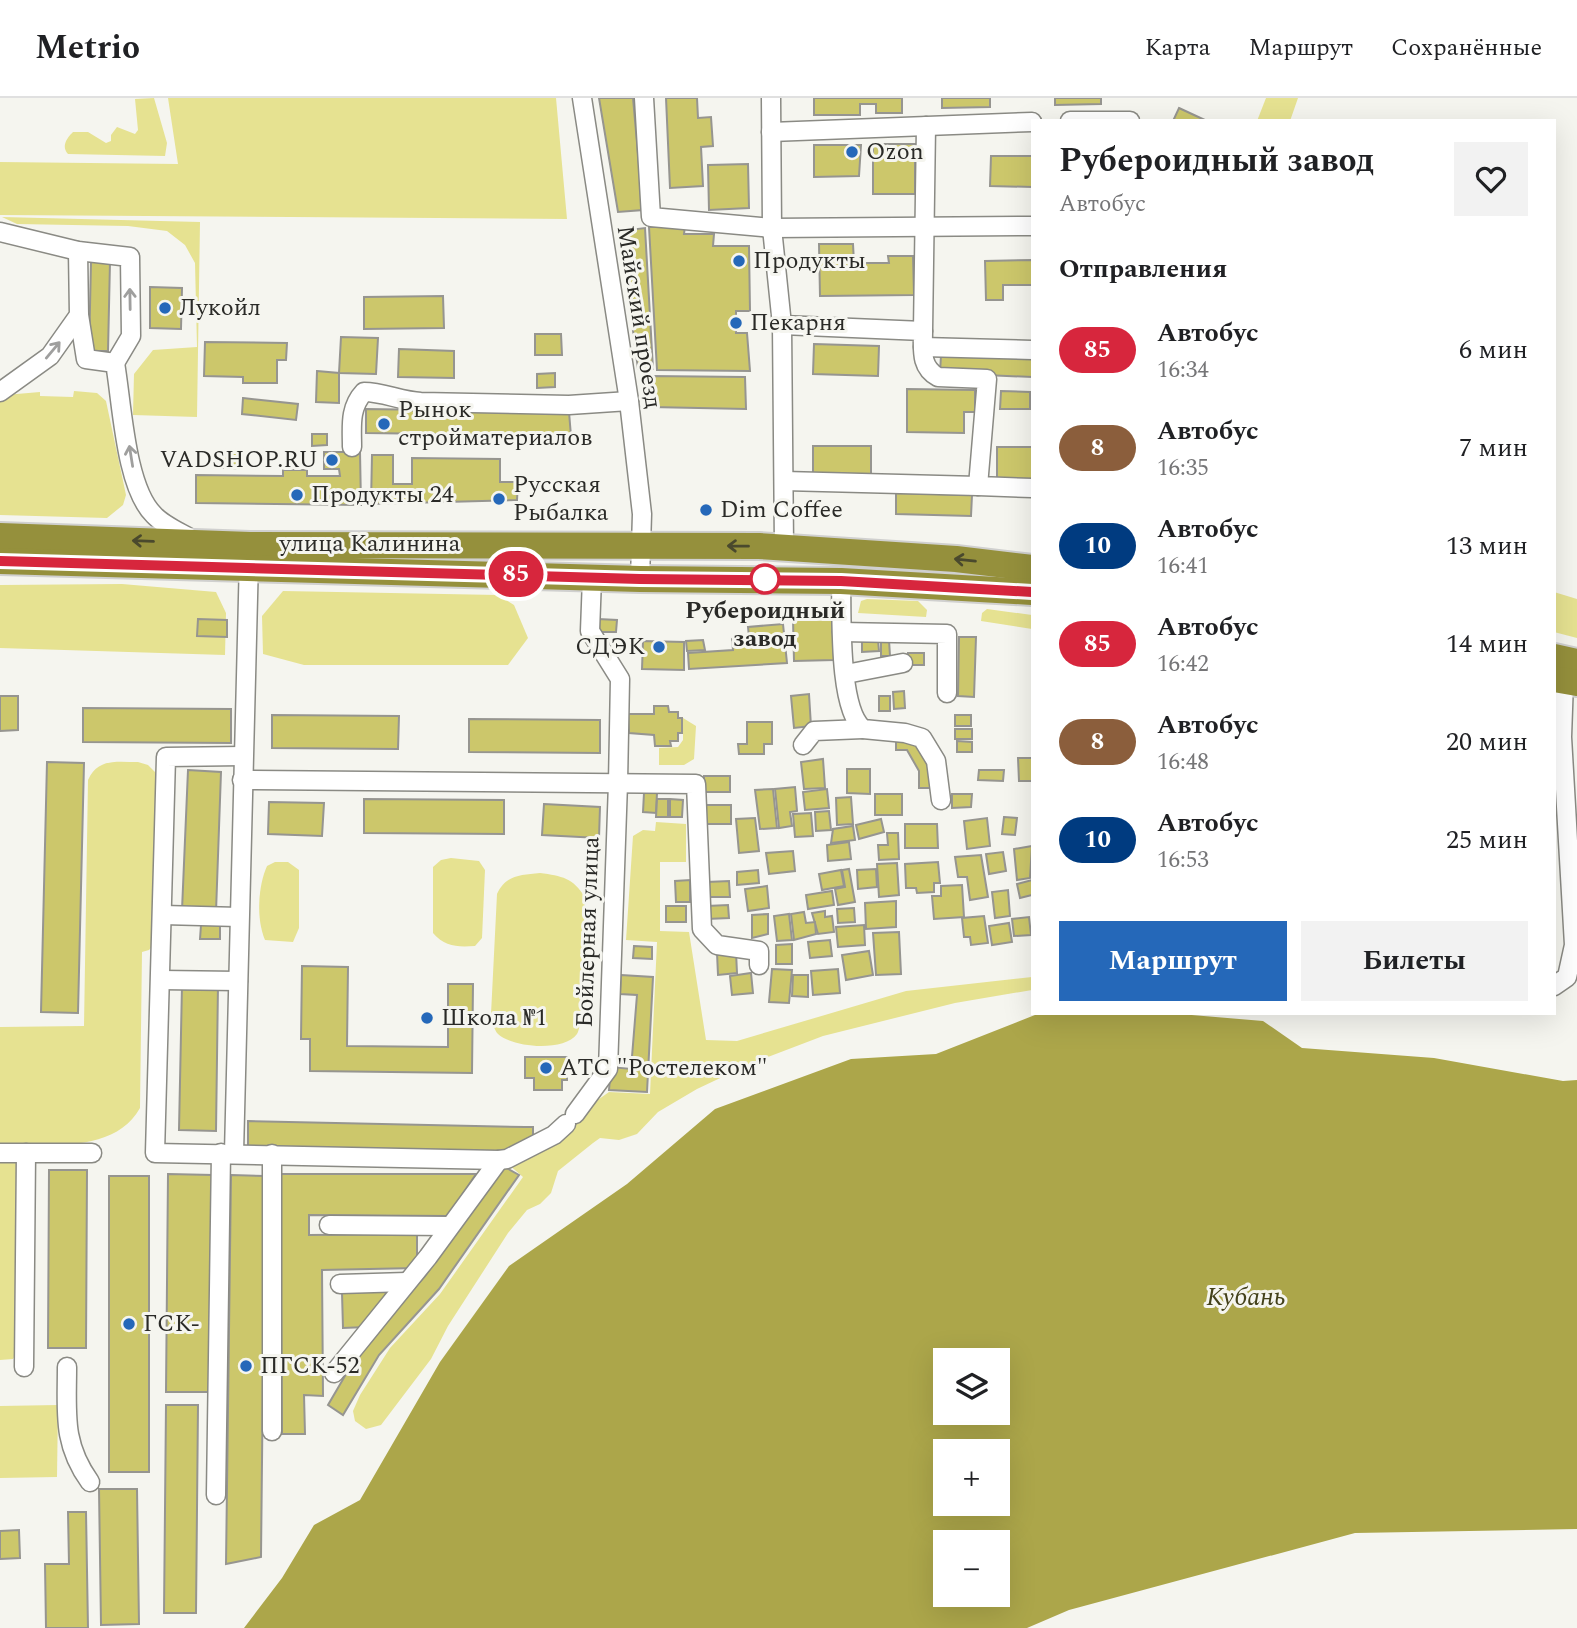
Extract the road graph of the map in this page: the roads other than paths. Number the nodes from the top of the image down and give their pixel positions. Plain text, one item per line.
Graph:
1 (582, 98) edge
2 (644, 98) edge
3 (771, 98) edge
4 (1031, 122) edge
5 (926, 126) junction
6 (771, 132) junction
7 (1031, 226) edge
8 (925, 227) junction
9 (772, 228) junction
10 (0, 232) edge
11 (78, 251) junction
12 (79, 315) junction
13 (782, 325) junction
14 (923, 339) junction
15 (1031, 350) edge
16 (115, 363) junction
17 (0, 392) edge
18 (629, 401) junction
19 (352, 447) dead end
20 (784, 481) junction
21 (978, 486) junction
22 (1031, 488) edge
23 (0, 536) edge
24 (198, 543) junction
25 (641, 544) junction
26 (784, 547) junction
27 (887, 554) junction
28 (249, 557) junction
29 (0, 561) edge
30 (1031, 568) edge
31 (592, 578) junction
32 (640, 579) junction
33 (841, 581) junction
34 (879, 582) junction
35 (1031, 592) edge
36 (842, 632) junction
37 (903, 663) dead end
38 (1565, 672) edge
39 (846, 674) junction
40 (947, 693) dead end
41 (863, 729) junction
42 (803, 745) dead end
43 (243, 756) junction
44 (242, 780) junction
45 (618, 783) junction
46 (940, 800) dead end
47 (1562, 875) edge
48 (163, 915) junction
49 (239, 917) junction
50 (759, 965) dead end
51 (161, 980) junction
52 (237, 981) junction
53 (1556, 985) edge
54 (0, 1153) edge
55 (26, 1153) junction
56 (92, 1153) dead end
57 (227, 1153) junction
58 (272, 1154) junction
59 (499, 1160) junction
60 (329, 1225) dead end
61 (450, 1226) junction
62 (407, 1282) junction
63 (340, 1284) dead end
64 (24, 1367) dead end
65 (67, 1367) dead end
66 (334, 1373) dead end
67 (272, 1431) dead end
68 (90, 1482) dead end
69 (216, 1494) dead end

1 - 18 street, Майский проезд
2 - 9 street
3 - 6 street
4 - 5 street
5 - 6 street
5 - 8 street
6 - 9 street
7 - 8 street
8 - 9 street
8 - 14 street
9 - 13 street
10 - 11 street
11 - 12 street
16 -> 11 street
12 - 16 street
17 -> 12 street
13 - 14 street
13 - 20 street
14 - 15 street
14 - 21 street
24 -> 16 street
18 - 19 street
18 - 25 street, Майский проезд
20 - 21 street
20 - 26 street
21 - 22 street
24 -> 23 highway, улица Калинина
24 - 28 highway, улица Калинина
26 -> 25 highway, улица Калинина
25 - 28 highway, улица Калинина
25 - 32 street, Майский проезд
26 - 27 highway, улица Калинина
30 -> 27 highway, улица Калинина
27 - 34 highway
28 - 29 highway, улица Калинина
28 - 31 highway, улица Калинина
28 - 43 street
31 - 32 highway, улица Калинина
31 - 45 street, Бойлерная улица
32 - 33 highway, улица Калинина
33 - 34 highway, улица Калинина
33 - 36 street
34 - 35 highway, улица Калинина
36 - 39 street
36 - 40 street
37 - 39 street
38 - 47 street
39 - 41 street
41 - 42 street
41 - 46 street
43 - 44 street
43 - 48 street
44 - 45 street
44 - 49 street
45 - 50 street
45 - 59 street, Бойлерная улица
47 - 53 street
48 - 49 street
48 - 51 street
49 - 52 street
51 - 52 street
51 - 57 street
52 - 57 street
54 - 55 street
55 - 56 street
55 - 64 street
57 - 58 street
57 - 69 street
58 - 59 street
58 - 67 street
59 - 61 street
60 - 61 street
61 - 62 street
62 - 63 street
62 - 66 street
65 - 68 street

